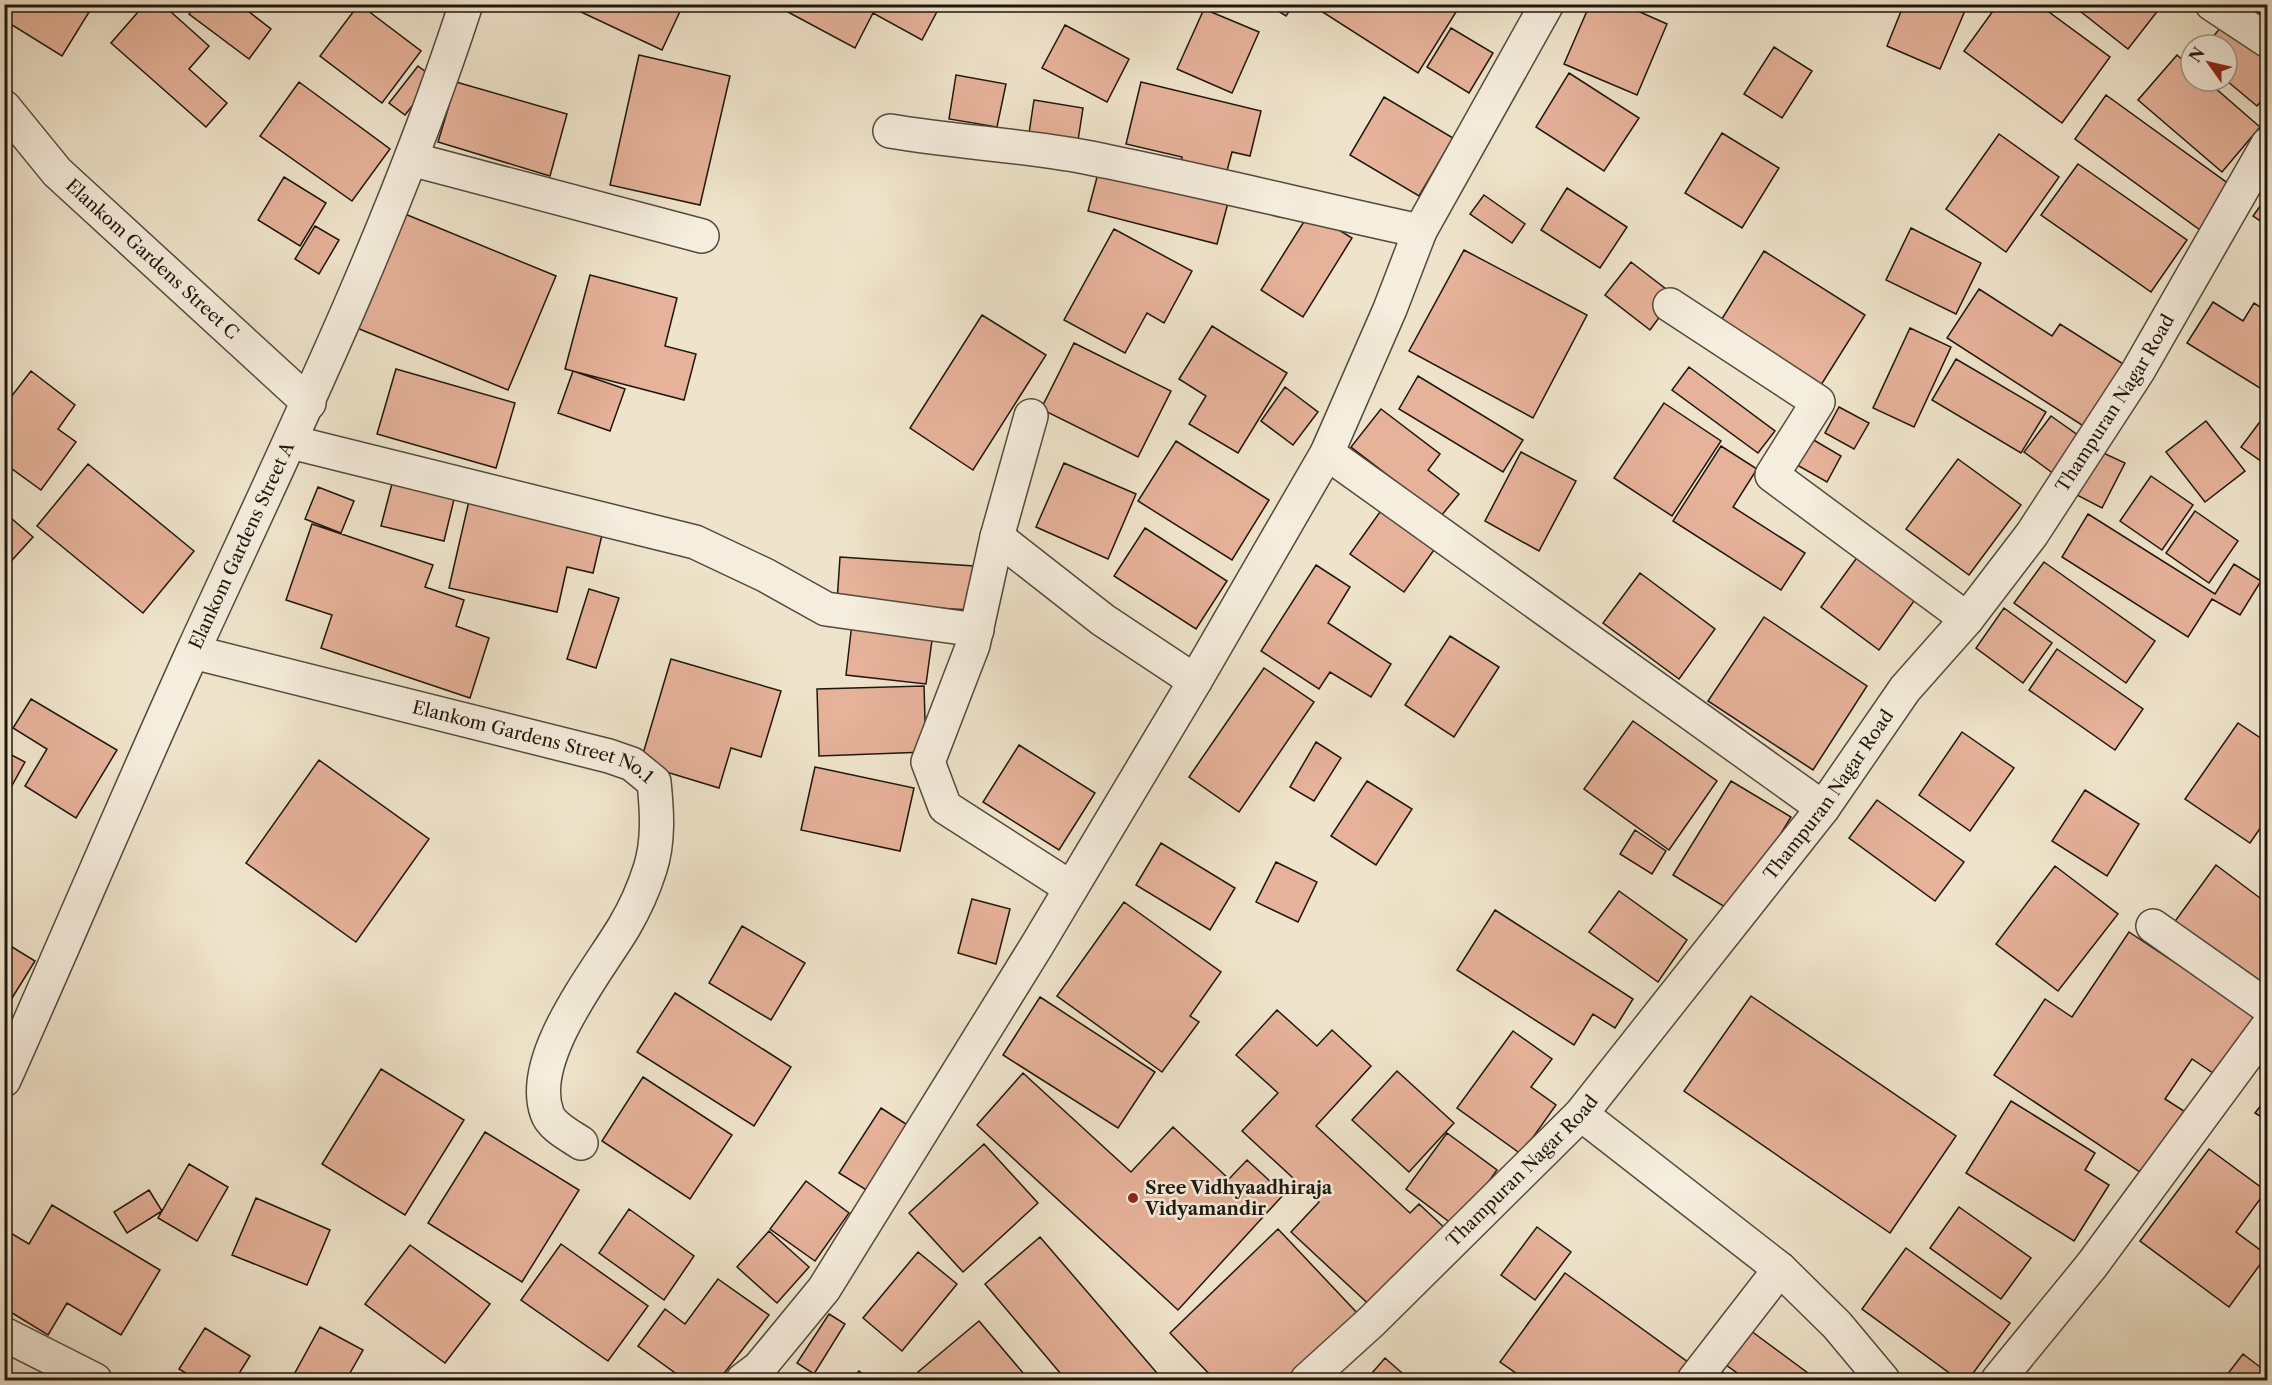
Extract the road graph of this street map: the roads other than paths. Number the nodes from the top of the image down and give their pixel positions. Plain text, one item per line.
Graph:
1 (466, 4) edge
2 (1547, 4) edge
3 (2212, 4) edge
4 (2268, 41) edge
5 (4, 107) edge
6 (890, 131) dead end
7 (2268, 144) edge
8 (411, 159) junction
9 (1420, 231) junction
10 (702, 236) dead end
11 (1670, 305) dead end
12 (309, 403) junction
13 (1031, 416) dead end
14 (291, 442) junction
15 (1327, 453) junction
16 (997, 537) junction
17 (1968, 619) junction
18 (977, 630) junction
19 (193, 652) junction
20 (1195, 681) junction
21 (1823, 808) junction
22 (1071, 888) junction
23 (2153, 926) dead end
24 (2268, 1006) edge
25 (2268, 1026) edge
26 (4, 1080) edge
27 (1581, 1114) junction
28 (581, 1143) dead end
29 (1780, 1269) junction
30 (4, 1334) edge
31 (95, 1380) edge
32 (743, 1380) edge
33 (1307, 1380) edge
34 (1694, 1380) edge
35 (1883, 1380) edge
36 (1998, 1380) edge

1 - 8 street, Elankom Gardens Street A
2 - 9 street
3 - 4 street
5 - 12 street, Elankom Gardens Street C
6 - 9 street
7 - 17 street, Thampuran Nagar Road
8 - 10 street
8 - 12 street, Elankom Gardens Street A
9 - 15 street
11 - 17 street
12 - 14 street, Elankom Gardens Street A
13 - 16 street
14 - 18 street
14 - 19 street, Elankom Gardens Street A
15 - 20 street
15 - 21 street
16 - 18 street
16 - 20 street
17 - 21 street, Thampuran Nagar Road
18 - 22 street
19 - 26 street, Elankom Gardens Street A
19 - 28 street, Elankom Gardens Street No.1
20 - 22 street
21 - 27 street, Thampuran Nagar Road
22 - 32 street
23 - 24 street
25 - 36 street
27 - 29 street
27 - 33 street, Thampuran Nagar Road
29 - 34 street
29 - 35 street
30 - 31 street

